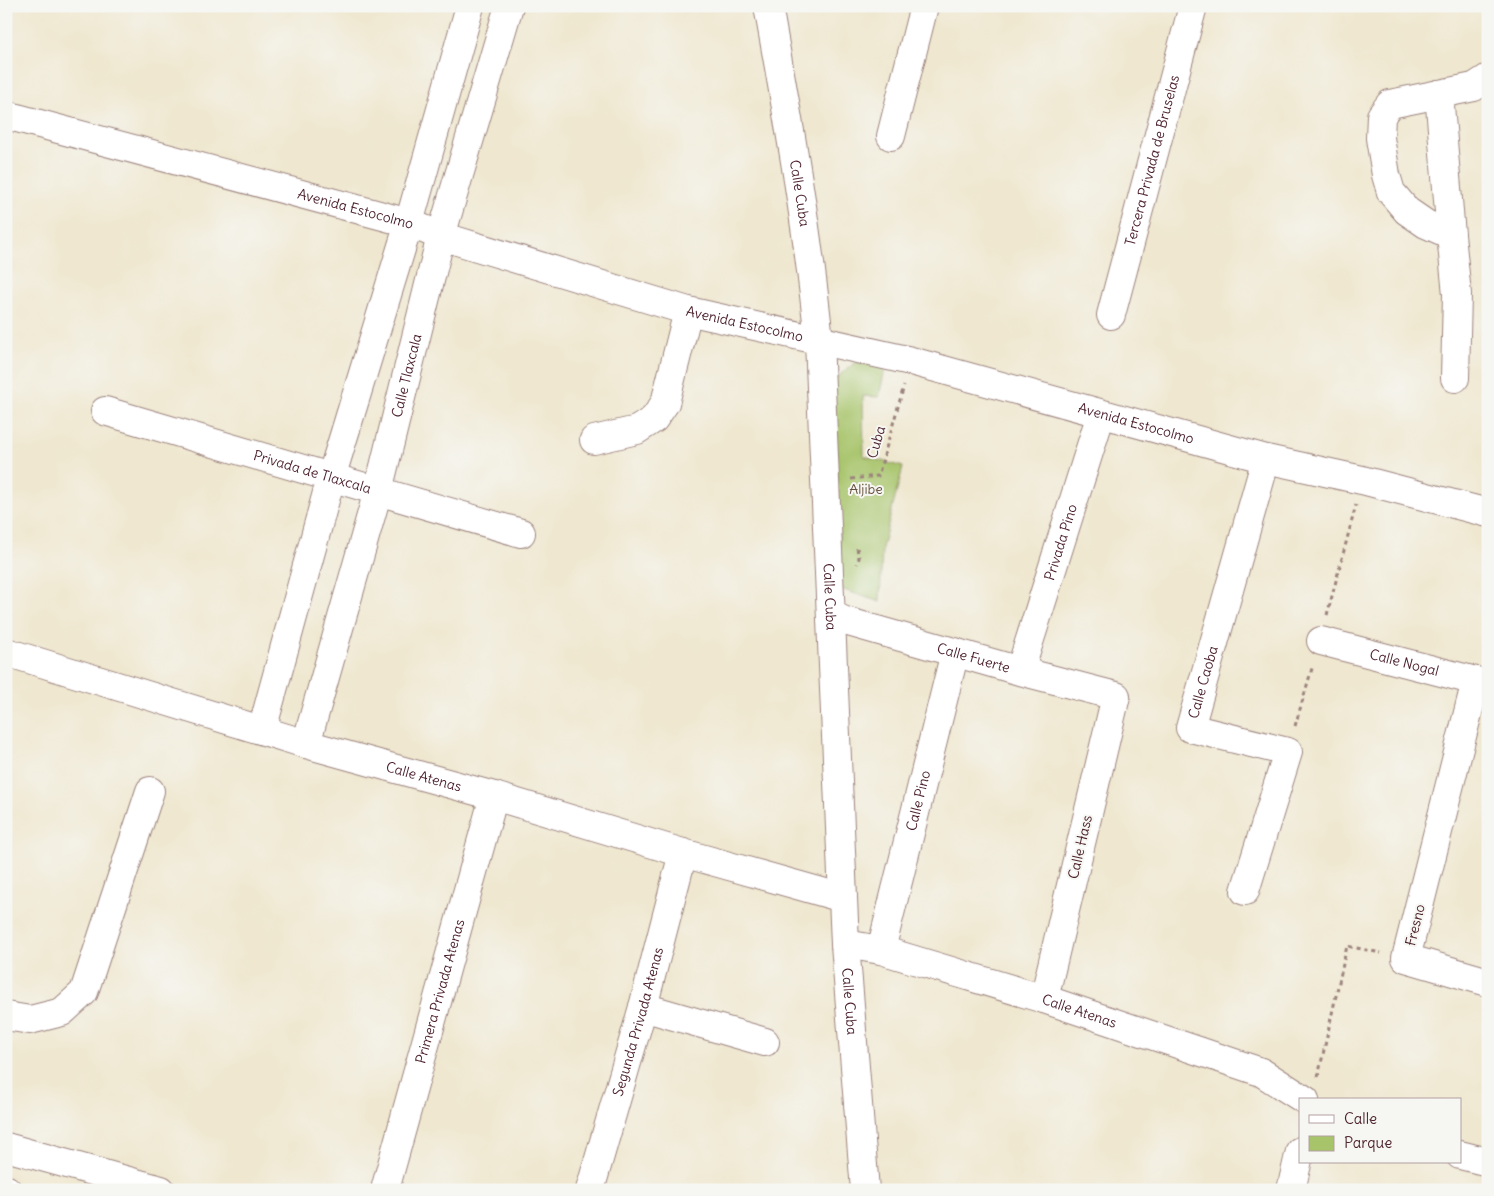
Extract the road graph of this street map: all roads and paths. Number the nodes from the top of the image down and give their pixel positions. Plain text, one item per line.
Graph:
1 (470, 6) edge
2 (509, 6) edge
3 (768, 6) edge
4 (924, 6) edge
5 (1193, 6) edge
6 (1488, 78) edge
7 (1439, 94) junction
8 (6, 115) edge
9 (891, 136) dead end
10 (409, 223) junction
11 (1451, 235) junction
12 (441, 236) junction
13 (688, 310) junction
14 (1111, 315) dead end
15 (819, 341) junction
16 (911, 361) junction
17 (1455, 378) dead end
18 (105, 411) dead end
19 (1102, 414) junction
20 (594, 440) dead end
21 (1266, 459) junction
22 (331, 478) junction
23 (846, 479) dead end
24 (378, 491) junction
25 (1488, 513) edge
26 (521, 533) dead end
27 (856, 538) dead end
28 (857, 567) dead end
29 (832, 615) junction
30 (1320, 641) dead end
31 (6, 652) edge
32 (955, 652) junction
33 (1020, 671) junction
34 (1482, 683) edge
35 (1116, 696) joint
36 (262, 730) junction
37 (306, 744) junction
38 (150, 791) dead end
39 (494, 796) junction
40 (683, 853) junction
41 (1246, 891) dead end
42 (843, 898) junction
43 (845, 944) junction
44 (881, 950) junction
45 (1406, 958) junction
46 (1488, 982) edge
47 (1044, 999) junction
48 (643, 1007) junction
49 (6, 1016) edge
50 (765, 1042) dead end
51 (1311, 1090) edge
52 (6, 1147) edge
53 (1299, 1156) edge
54 (1462, 1156) edge
55 (1488, 1162) edge
56 (386, 1186) dead end
57 (161, 1190) edge
58 (590, 1190) edge
59 (865, 1190) edge
60 (1291, 1190) edge

1 - 10 street
2 - 12 street, Calle Tlaxcala
3 - 15 street, Calle Cuba
4 - 9 street
5 - 14 street, Tercera Privada de Bruselas
6 - 7 street
7 - 11 street
7 - 11 street
8 - 10 street, Avenida Estocolmo
10 - 12 street, Avenida Estocolmo
10 - 22 street
11 - 17 street
12 - 13 street, Avenida Estocolmo
12 - 24 street, Calle Tlaxcala
13 - 15 street, Avenida Estocolmo
13 - 20 street
15 - 16 street, Avenida Estocolmo
15 - 29 street, Calle Cuba
16 - 19 street, Avenida Estocolmo
16 - 23 path, Cuba
18 - 22 street, Privada de Tlaxcala
19 - 21 street, Avenida Estocolmo
19 - 33 street, Privada Pino
21 - 25 street, Avenida Estocolmo
21 - 41 street, Calle Caoba
22 - 24 street, Privada de Tlaxcala
22 - 36 street
24 - 26 street, Privada de Tlaxcala
24 - 37 street, Calle Tlaxcala
27 - 28 path
29 - 32 street, Calle Fuerte
29 - 42 street, Calle Cuba
30 - 34 street, Calle Nogal
31 - 36 street, Calle Atenas
32 - 33 street, Calle Fuerte
32 - 44 street, Calle Pino
33 - 35 street, Calle Fuerte
34 - 45 street, Fresno
35 - 47 street, Calle Hass
36 - 37 street, Calle Atenas
37 - 39 street, Calle Atenas
38 - 49 street
39 - 40 street, Calle Atenas
39 - 56 street, Primera Privada Atenas
40 - 42 street, Calle Atenas
40 - 48 street, Segunda Privada Atenas
42 - 43 street, Calle Cuba
43 - 44 street, Calle Atenas
43 - 59 street, Calle Cuba
44 - 47 street, Calle Atenas
45 - 46 street
45 - 51 path, Fresno
47 - 51 street, Calle Atenas
48 - 50 street
48 - 58 street, Segunda Privada Atenas
52 - 57 street
53 - 60 street
54 - 55 street

